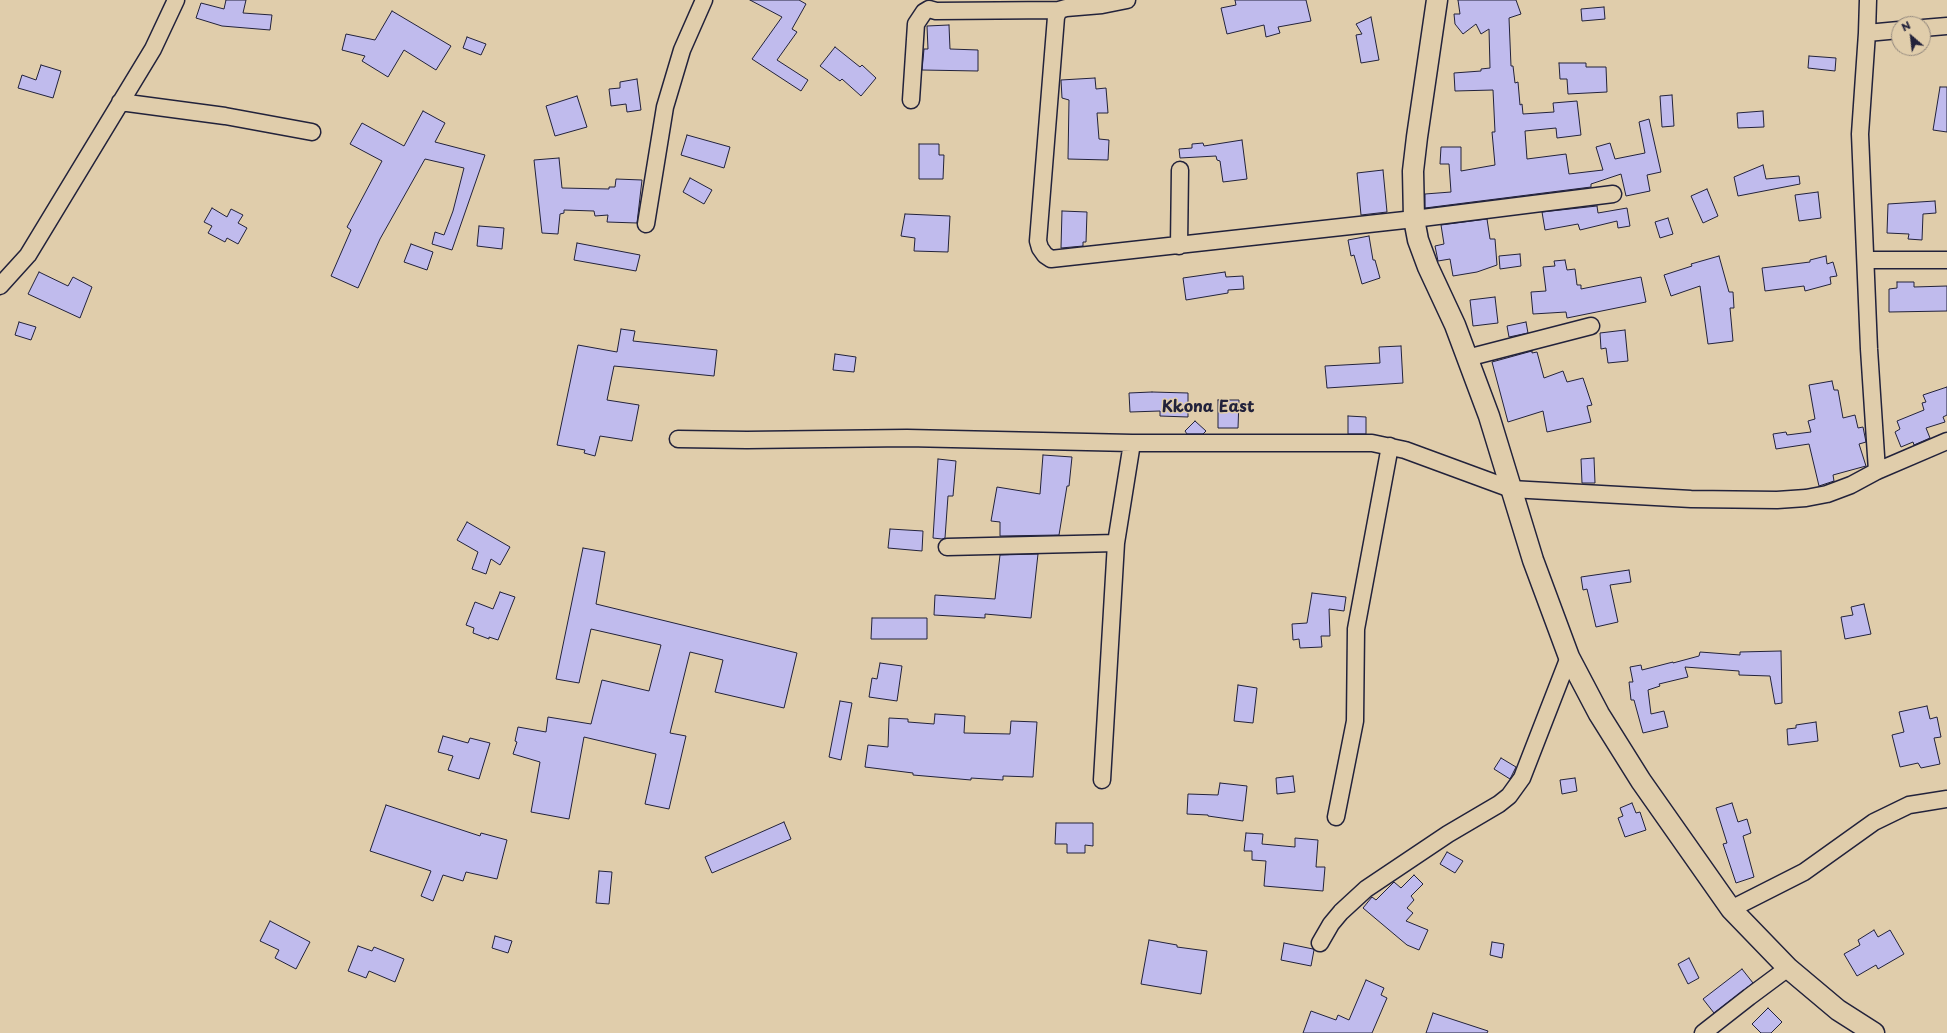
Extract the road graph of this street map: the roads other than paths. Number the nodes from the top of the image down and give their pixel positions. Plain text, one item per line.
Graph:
1 (176, 0) edge
2 (704, 0) edge
3 (1127, 0) edge
4 (1437, 0) edge
5 (1868, 0) edge
6 (1059, 10) junction
7 (1947, 26) edge
8 (1931, 27) edge
9 (1891, 31) edge
10 (1868, 33) junction
11 (911, 100) dead end
12 (120, 102) junction
13 (312, 132) dead end
14 (1180, 170) dead end
15 (1613, 194) dead end
16 (1414, 219) junction
17 (646, 224) dead end
18 (1179, 246) junction
19 (1866, 260) junction
20 (1947, 260) edge
21 (0, 286) edge
22 (1591, 326) dead end
23 (1467, 358) junction
24 (678, 439) dead end
25 (1947, 441) edge
26 (1132, 442) junction
27 (1390, 446) junction
28 (1877, 471) junction
29 (1511, 489) junction
30 (1116, 543) junction
31 (947, 547) dead end
32 (1569, 657) junction
33 (1102, 780) dead end
34 (1947, 799) edge
35 (1336, 817) dead end
36 (1731, 908) junction
37 (1320, 943) dead end
38 (1788, 968) junction
39 (1703, 1033) edge
40 (1874, 1033) edge

1 - 12 street
2 - 17 street
3 - 6 street
4 - 16 street
5 - 10 street
6 - 11 street
6 - 18 street
7 - 8 street
9 - 10 street
10 - 19 street
12 - 13 street
12 - 21 street
14 - 18 street
15 - 16 street
16 - 18 street
16 - 23 street
19 - 20 street
19 - 28 street
22 - 23 street
23 - 29 street
24 - 26 street
25 - 28 street
26 - 27 street
26 - 30 street
27 - 29 street
27 - 35 street
28 - 29 street
29 - 32 street
30 - 31 street
30 - 33 street
32 - 36 street
32 - 37 street
34 - 36 street
36 - 38 street
38 - 39 street
38 - 40 street

